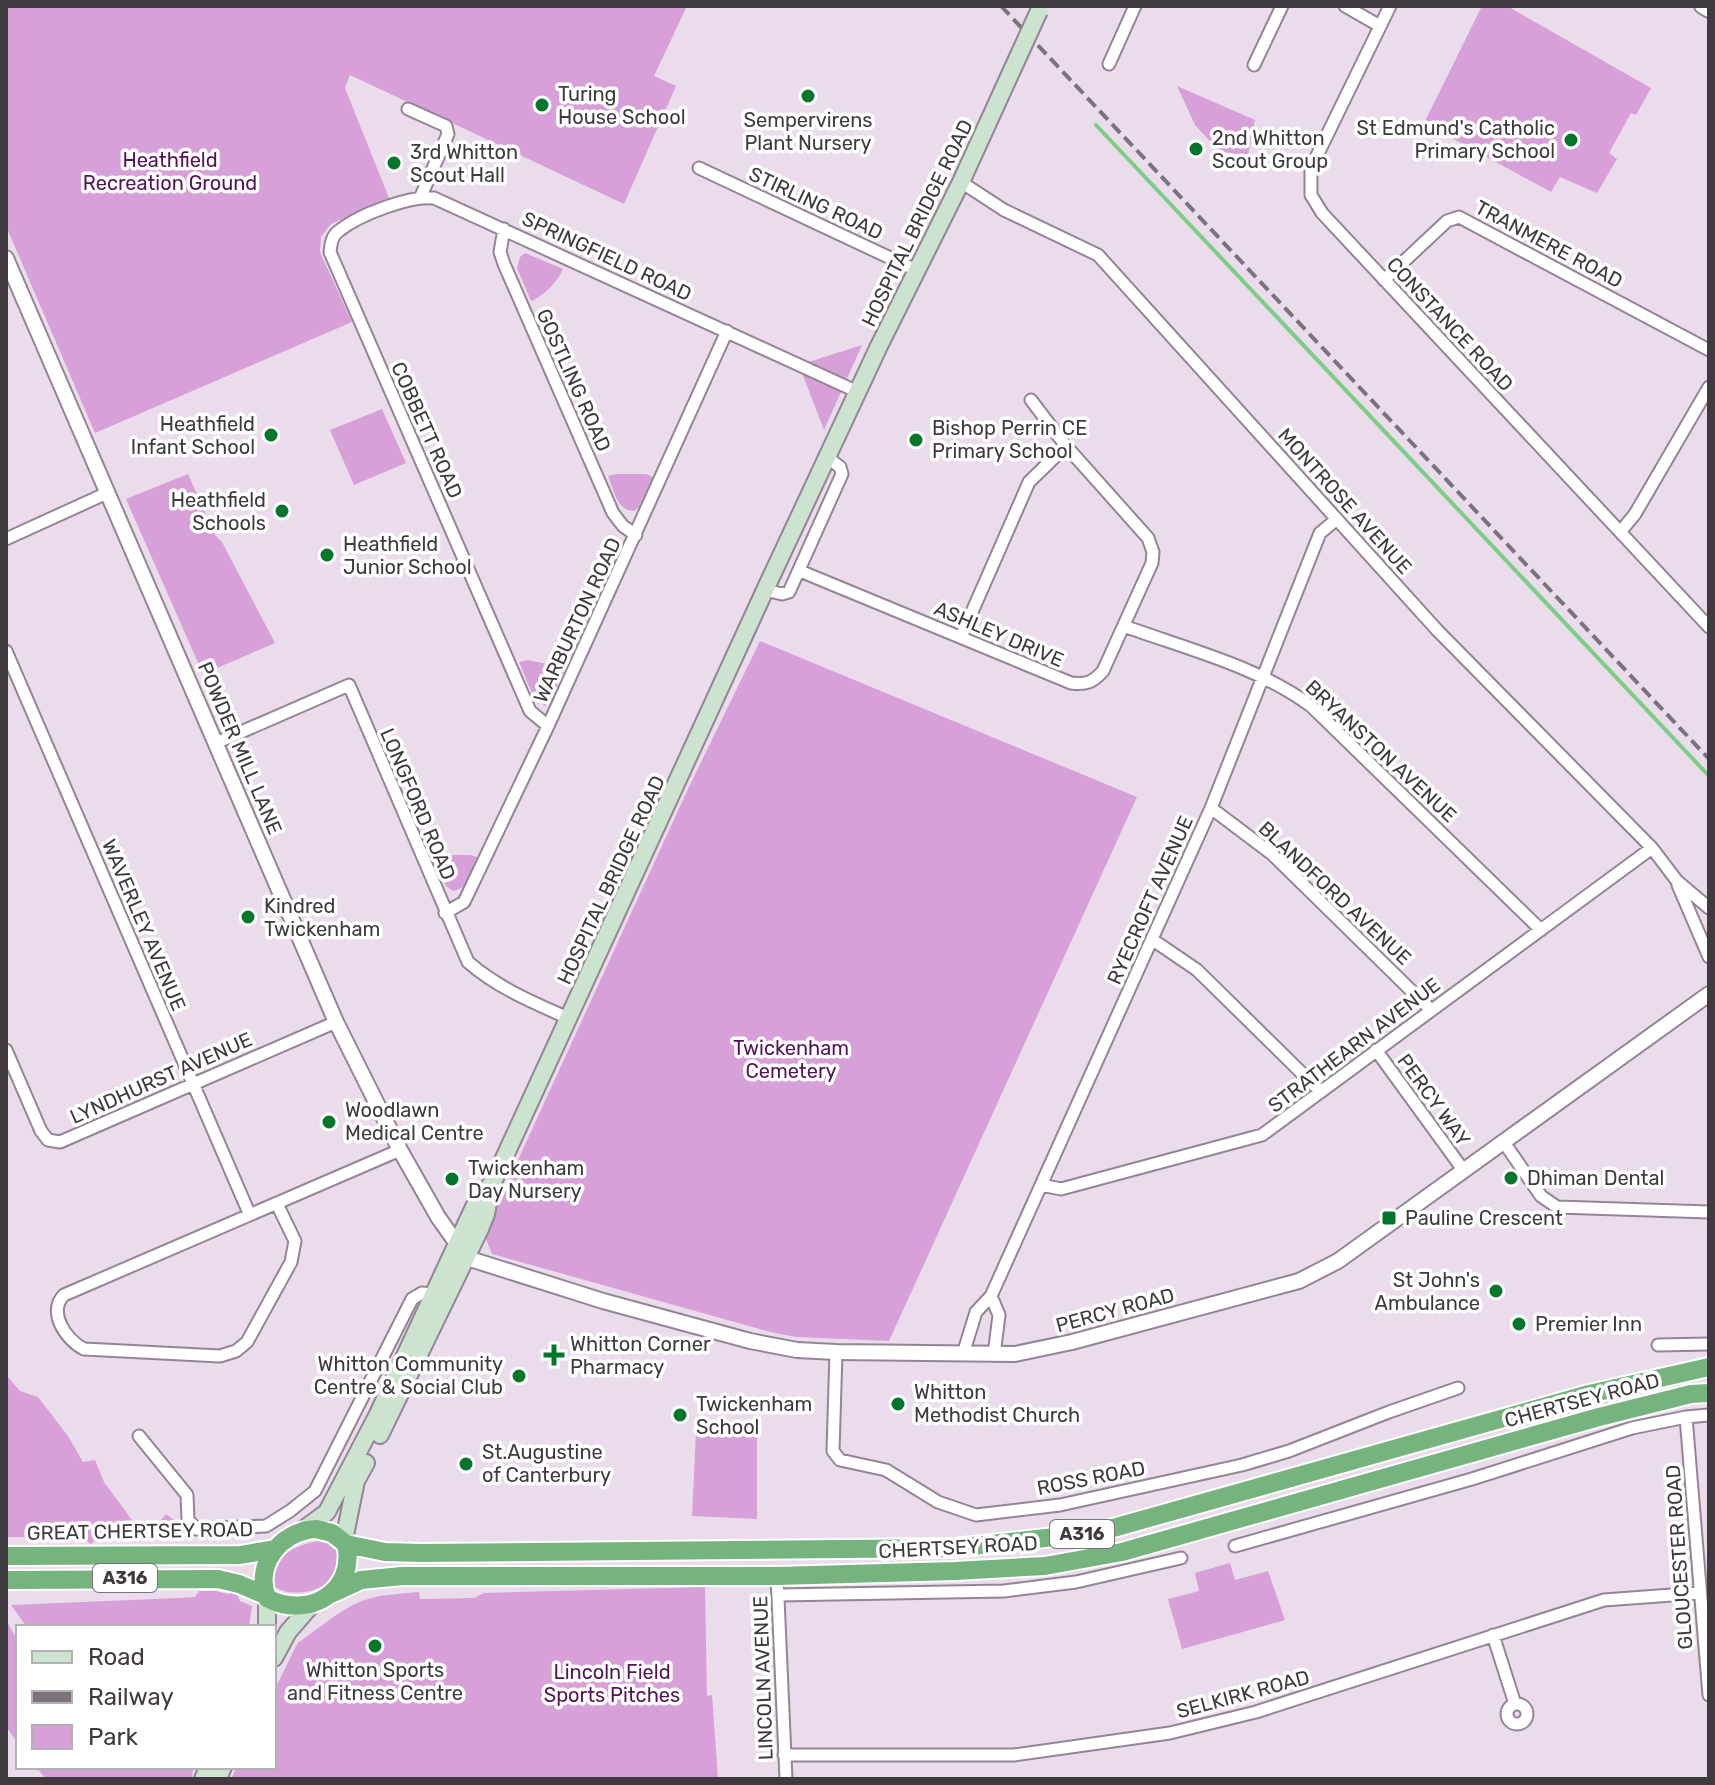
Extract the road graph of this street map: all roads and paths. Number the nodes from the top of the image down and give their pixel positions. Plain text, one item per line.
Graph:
1 (1135, 6) edge
2 (1282, 6) edge
3 (1345, 6) edge
4 (1390, 6) edge
5 (1702, 6) edge
6 (1040, 8) edge
7 (1709, 10) edge
8 (1380, 26) junction
9 (1109, 64) dead end
10 (1254, 65) dead end
11 (408, 109) dead end
12 (699, 168) dead end
13 (961, 182) junction
14 (421, 196) junction
15 (504, 229) junction
16 (6, 258) edge
17 (918, 271) junction
18 (1384, 280) junction
19 (727, 331) junction
20 (1709, 350) edge
21 (1709, 387) edge
22 (858, 392) junction
23 (1031, 400) dead end
24 (1066, 446) junction
25 (828, 458) junction
26 (107, 493) junction
27 (1337, 519) junction
28 (1621, 531) junction
29 (636, 535) junction
30 (6, 539) edge
31 (800, 571) junction
32 (765, 590) junction
33 (1124, 626) junction
34 (1709, 627) edge
35 (961, 637) junction
36 (6, 651) edge
37 (1264, 677) junction
38 (548, 726) junction
39 (216, 743) junction
40 (1211, 808) junction
41 (1652, 848) junction
42 (1677, 881) junction
43 (1709, 908) edge
44 (445, 913) junction
45 (1541, 930) junction
46 (1153, 940) junction
47 (1709, 957) edge
48 (1709, 994) edge
49 (1431, 1010) junction
50 (568, 1018) junction
51 (336, 1022) junction
52 (6, 1050) edge
53 (1376, 1050) junction
54 (192, 1083) junction
55 (1321, 1092) junction
56 (1503, 1141) junction
57 (400, 1150) junction
58 (1464, 1171) junction
59 (1041, 1185) junction
60 (277, 1204) junction
61 (1709, 1212) edge
62 (249, 1213) junction
63 (461, 1251) junction
64 (433, 1294) junction
65 (991, 1296) junction
66 (1709, 1344) edge
67 (1658, 1345) dead end
68 (836, 1352) junction
69 (963, 1354) junction
70 (994, 1355) junction
71 (1709, 1367) edge
72 (1458, 1388) dead end
73 (1709, 1393) edge
74 (1709, 1415) edge
75 (1686, 1417) junction
76 (139, 1436) dead end
77 (344, 1436) junction
78 (367, 1448) junction
79 (303, 1530) junction
80 (345, 1542) junction
81 (1235, 1546) dead end
82 (275, 1549) junction
83 (8, 1556) edge
84 (1181, 1558) dead end
85 (1703, 1565) edge
86 (777, 1576) junction
87 (13, 1580) edge
88 (333, 1593) junction
89 (1699, 1593) junction
90 (779, 1595) junction
91 (266, 1596) junction
92 (314, 1602) junction
93 (267, 1625) edge
94 (1493, 1635) junction
95 (276, 1654) edge
96 (1709, 1695) edge
97 (1515, 1704) dead end
98 (784, 1755) junction
99 (786, 1779) edge

1 - 9 street
2 - 10 street
3 - 8 street
4 - 8 street, CONSTANCE ROAD
5 - 7 street
6 - 13 main road, HOSPITAL BRIDGE ROAD, bridge
8 - 18 street, CONSTANCE ROAD
11 - 14 street
12 - 17 street, STIRLING ROAD
13 - 17 main road, HOSPITAL BRIDGE ROAD
13 - 27 street, MONTROSE AVENUE
14 - 15 street, SPRINGFIELD ROAD
14 - 38 street, COBBETT ROAD
15 - 19 street, SPRINGFIELD ROAD
15 - 29 street, GOSTLING ROAD
16 - 26 street, POWDER MILL LANE
17 - 22 main road, HOSPITAL BRIDGE ROAD
18 - 20 street, TRANMERE ROAD
18 - 28 street, CONSTANCE ROAD
19 - 22 street, SPRINGFIELD ROAD
19 - 29 street, WARBURTON ROAD
21 - 28 street
22 - 25 main road, HOSPITAL BRIDGE ROAD
23 - 24 street, ASHLEY DRIVE
24 - 33 street, ASHLEY DRIVE
24 - 35 street
25 - 31 street
25 - 32 main road, HOSPITAL BRIDGE ROAD
26 - 30 street
26 - 39 street, POWDER MILL LANE
27 - 37 street, RYECROFT AVENUE
27 - 41 street, MONTROSE AVENUE
28 - 34 street, CONSTANCE ROAD
29 - 38 street, WARBURTON ROAD
31 - 32 street
31 - 35 street, ASHLEY DRIVE
32 - 50 main road, HOSPITAL BRIDGE ROAD
33 - 35 street, ASHLEY DRIVE
33 - 37 street, BRYANSTON AVENUE
36 - 54 street, WAVERLEY AVENUE
37 - 40 street, RYECROFT AVENUE
37 - 45 street, BRYANSTON AVENUE
38 - 44 street, WARBURTON ROAD
39 - 44 street, LONGFORD ROAD
39 - 51 street, POWDER MILL LANE
40 - 46 street, RYECROFT AVENUE
40 - 49 street, BLANDFORD AVENUE
41 - 42 street, MONTROSE AVENUE
41 - 45 street, STRATHEARN AVENUE
42 - 43 street, MONTROSE AVENUE
42 - 47 street, MONTROSE AVENUE
44 - 50 street, LONGFORD ROAD
45 - 49 street, STRATHEARN AVENUE
46 - 55 street
46 - 59 street, RYECROFT AVENUE
48 - 56 street, PERCY ROAD
49 - 53 street, STRATHEARN AVENUE
50 - 63 main road, HOSPITAL BRIDGE ROAD
51 - 54 street, LYNDHURST AVENUE
51 - 57 street, POWDER MILL LANE
52 - 54 street, LYNDHURST AVENUE
53 - 55 street, STRATHEARN AVENUE
53 - 58 street, PERCY WAY
54 - 62 street, WAVERLEY AVENUE
55 - 59 street, STRATHEARN AVENUE
56 - 58 street, PERCY ROAD
56 - 61 street
57 - 60 street
57 - 63 street, POWDER MILL LANE
58 - 70 street, PERCY ROAD
59 - 65 street, RYECROFT AVENUE
60 - 62 street
60 - 62 street
63 - 64 main road, HOSPITAL BRIDGE ROAD
63 - 68 street, PERCY ROAD
63 - 78 main road, HOSPITAL BRIDGE ROAD
64 - 77 street, HOSPITAL BRIDGE ROAD
64 - 78 main road, HOSPITAL BRIDGE ROAD
65 - 69 street, RYECROFT AVENUE
65 - 70 street
66 - 67 street, CHERTSEY ROAD
68 - 69 street, PERCY ROAD
68 - 72 street, ROSS ROAD
69 - 70 street, PERCY ROAD
71 - 80 highway, CHERTSEY ROAD / A316
73 - 86 highway, CHERTSEY ROAD / A316
74 - 75 street, CHERTSEY ROAD
75 - 81 street, CHERTSEY ROAD
75 - 85 street, GLOUCESTER ROAD
76 - 77 street
77 - 78 street
78 - 79 main road, HOSPITAL BRIDGE ROAD
78 - 80 main road, HOSPITAL BRIDGE ROAD
79 - 80 highway, A316
79 - 82 highway, A316
80 - 88 highway
82 - 83 highway, GREAT CHERTSEY ROAD / A316
82 - 91 highway
84 - 90 street
85 - 89 street, GLOUCESTER ROAD
86 - 88 highway, CHERTSEY ROAD / A316
86 - 90 street, LINCOLN AVENUE
87 - 91 highway, A316
88 - 92 highway, A316
89 - 94 street, SELKIRK ROAD
89 - 96 street, GLOUCESTER ROAD
90 - 98 street, LINCOLN AVENUE
91 - 92 highway, A316
91 - 93 main road
92 - 95 main road
94 - 97 street
94 - 98 street, SELKIRK ROAD
98 - 99 street, LINCOLN AVENUE

